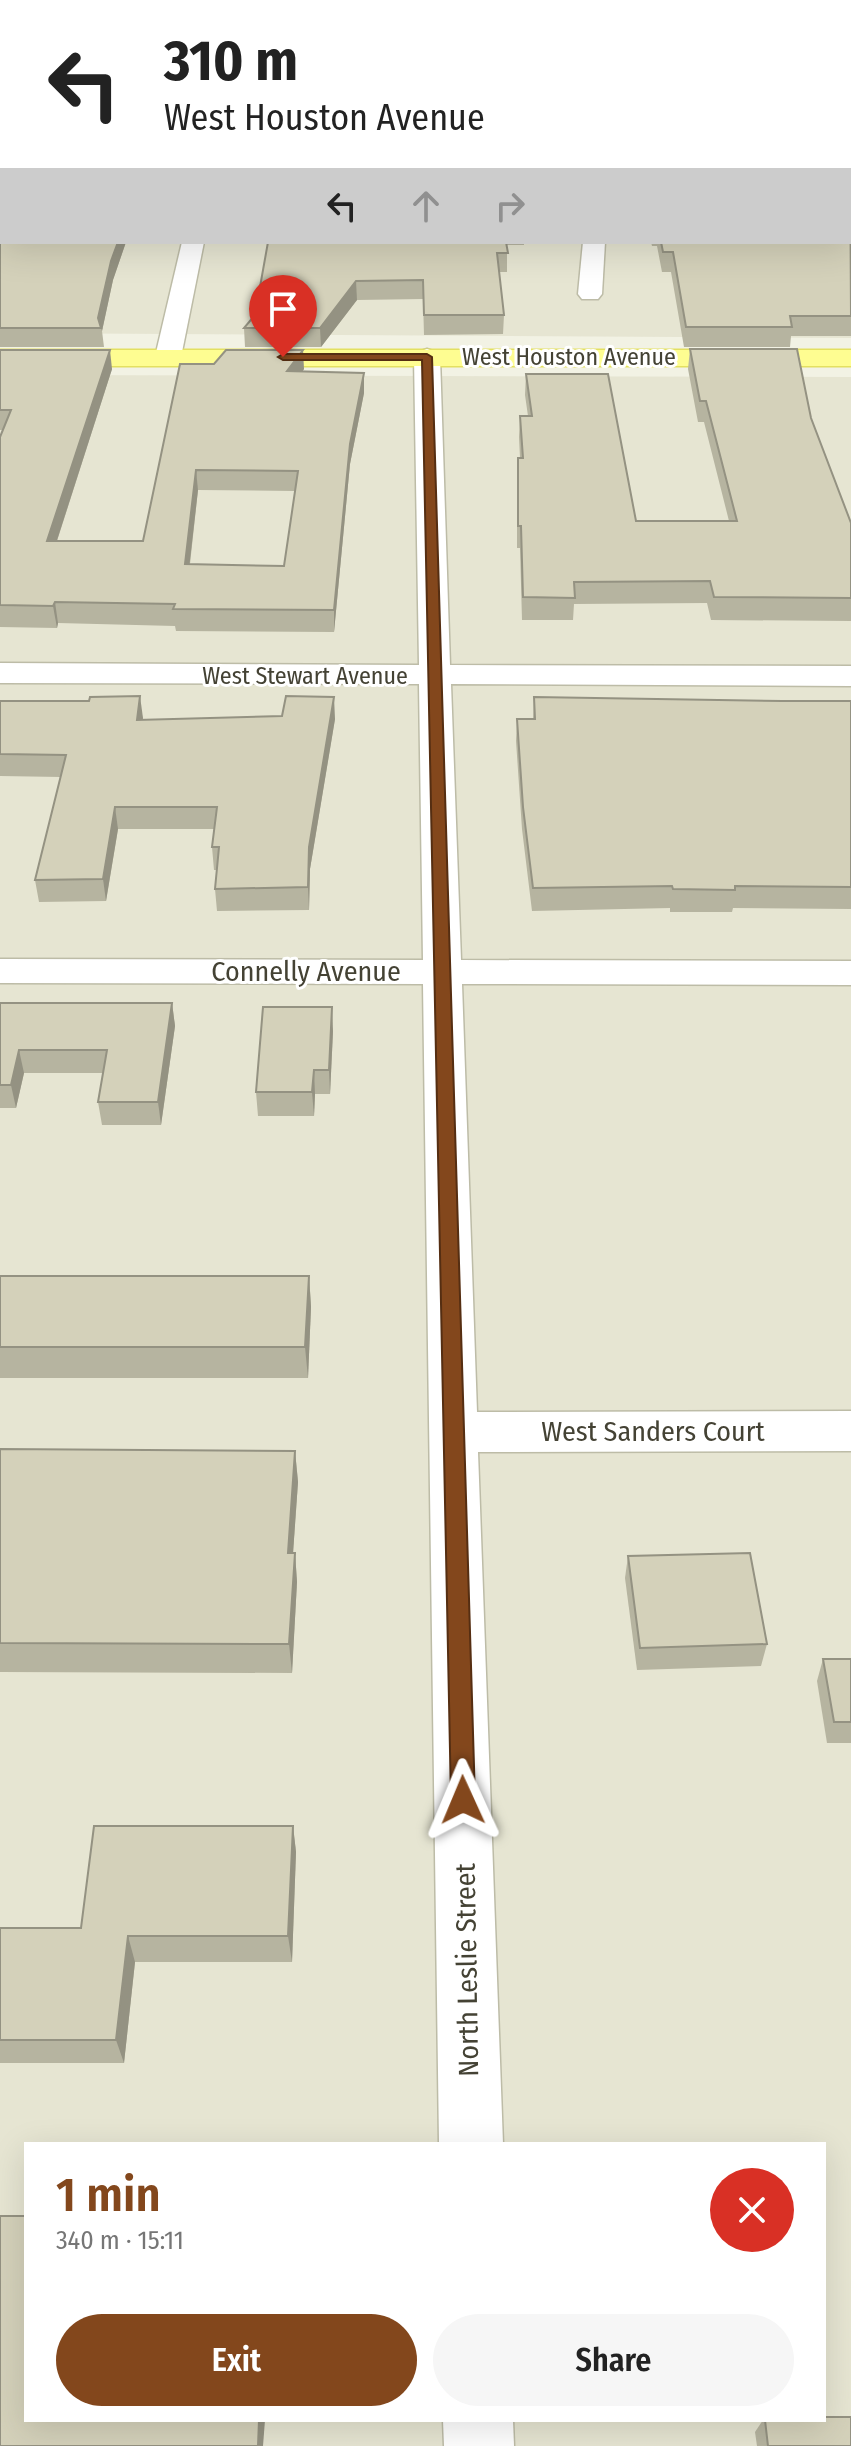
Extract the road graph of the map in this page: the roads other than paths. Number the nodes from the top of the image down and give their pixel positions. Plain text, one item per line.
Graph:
1 (193, 244) edge
2 (594, 244) edge
3 (590, 294) dead end
4 (168, 357) junction
5 (427, 357) junction
6 (0, 358) edge
7 (851, 358) edge
8 (0, 673) edge
9 (851, 676) edge
10 (433, 677) junction
11 (0, 971) edge
12 (442, 971) junction
13 (851, 973) edge
14 (851, 1431) edge
15 (454, 1432) junction
16 (471, 2142) edge
17 (478, 2422) edge
18 (479, 2446) edge

1 - 4 street
2 - 3 street
4 - 5 main road, West Houston Avenue
4 - 6 main road, West Houston Avenue
5 - 7 main road, West Houston Avenue
5 - 10 street, North Leslie Street
8 - 10 street, West Stewart Avenue
9 - 10 street, West Stewart Avenue
10 - 12 street, North Leslie Street
11 - 12 street, Connelly Avenue
12 - 13 street, Connelly Avenue
12 - 15 street, North Leslie Street
14 - 15 street, West Sanders Court
15 - 16 street, North Leslie Street
17 - 18 street

